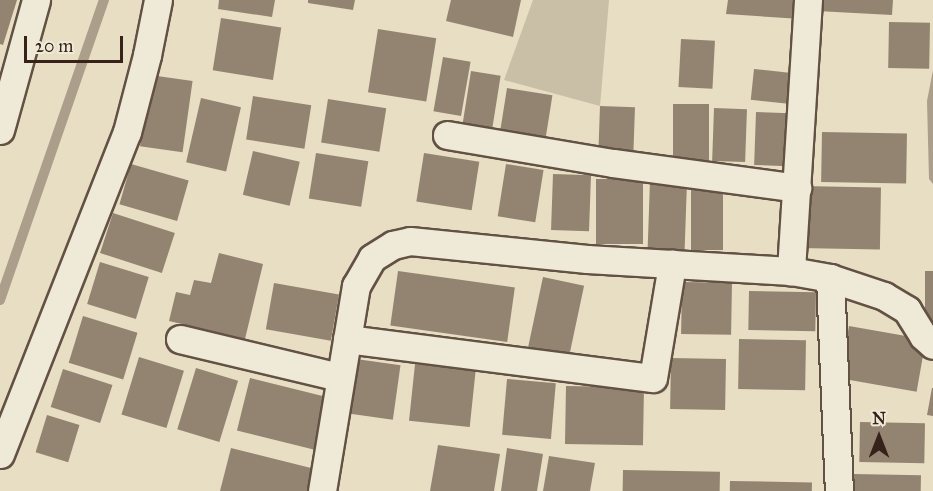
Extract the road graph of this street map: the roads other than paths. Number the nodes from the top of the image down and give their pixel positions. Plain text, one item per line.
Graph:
1 (36, 0) edge
2 (158, 0) edge
3 (808, 0) edge
4 (0, 130) edge
5 (447, 135) dead end
6 (796, 188) junction
7 (672, 264) junction
8 (792, 271) junction
9 (830, 278) junction
10 (180, 339) dead end
11 (347, 339) junction
12 (933, 345) edge
13 (339, 377) junction
14 (0, 454) edge
15 (322, 491) edge
16 (839, 491) edge

1 - 4 street
2 - 14 street
3 - 6 street
5 - 6 street
6 - 8 street
7 - 8 street
7 - 11 street
7 - 11 street
8 - 9 street
9 - 12 street
9 - 16 street
10 - 13 street
11 - 13 street
13 - 15 street

